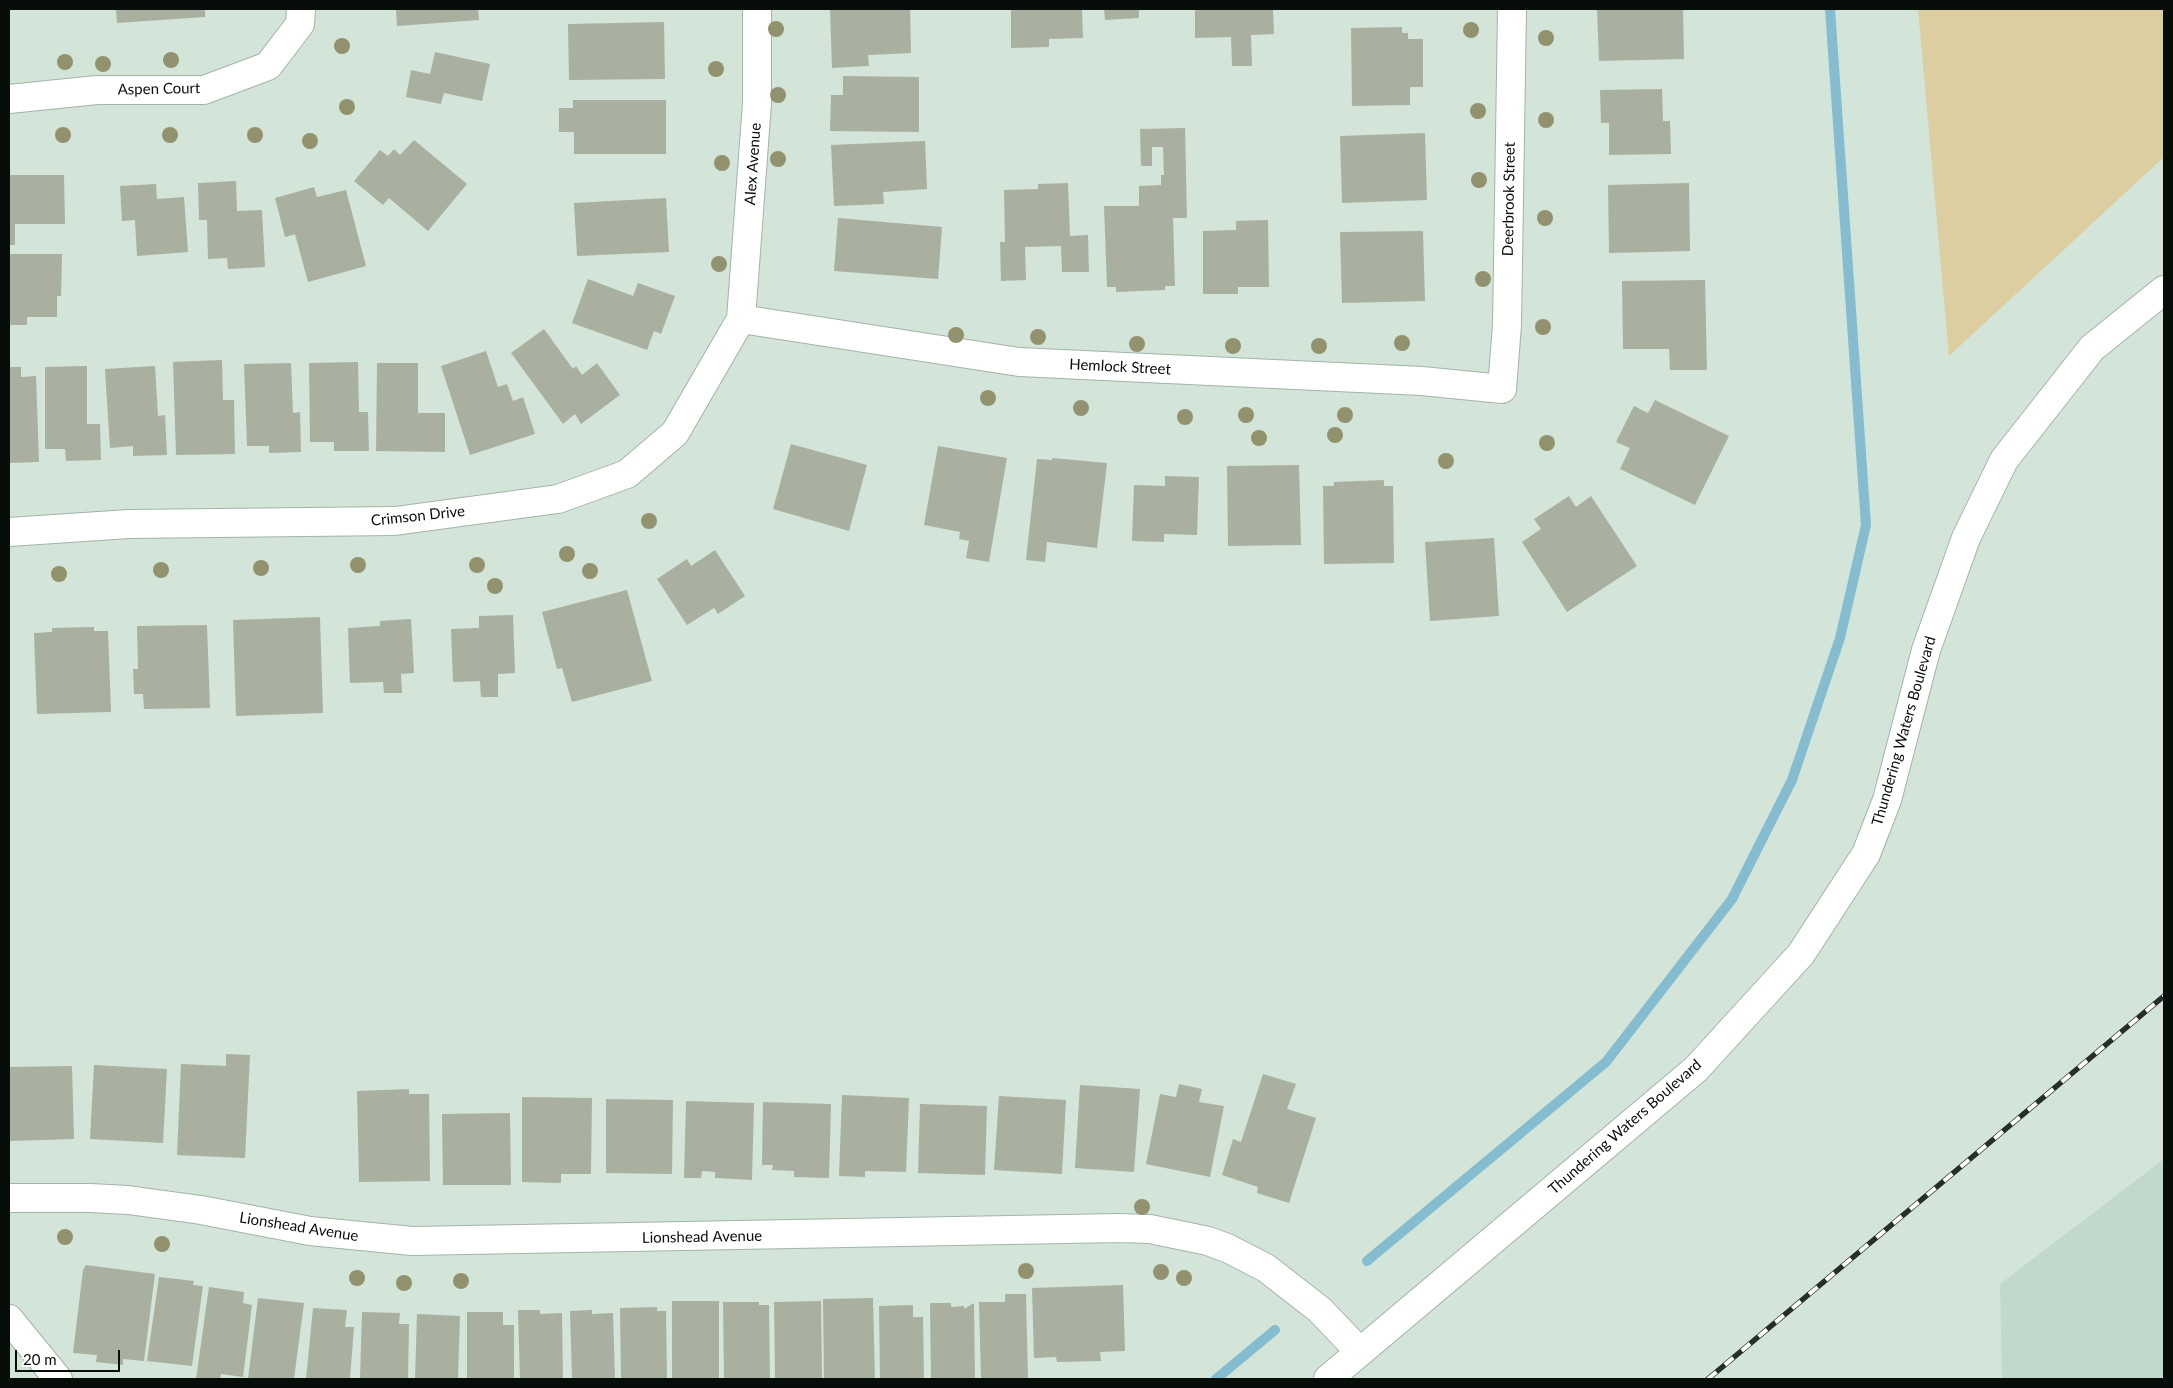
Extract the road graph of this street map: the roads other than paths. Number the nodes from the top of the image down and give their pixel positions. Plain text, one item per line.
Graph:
1 (301, 9) edge
2 (757, 9) edge
3 (1512, 9) edge
4 (9, 99) edge
5 (2164, 290) edge
6 (742, 319) junction
7 (1502, 388) joint
8 (9, 532) edge
9 (9, 1198) edge
10 (9, 1319) edge
11 (1360, 1352) junction
12 (58, 1379) edge
13 (1328, 1379) edge

1 - 4 street, Aspen Court
2 - 6 street, Alex Avenue
3 - 7 street, Deerbrook Street
5 - 11 street, Thundering Waters Boulevard
6 - 7 street, Hemlock Street
6 - 8 street, Crimson Drive
9 - 11 street, Lionshead Avenue
10 - 12 street
11 - 13 street, Thundering Waters Boulevard

